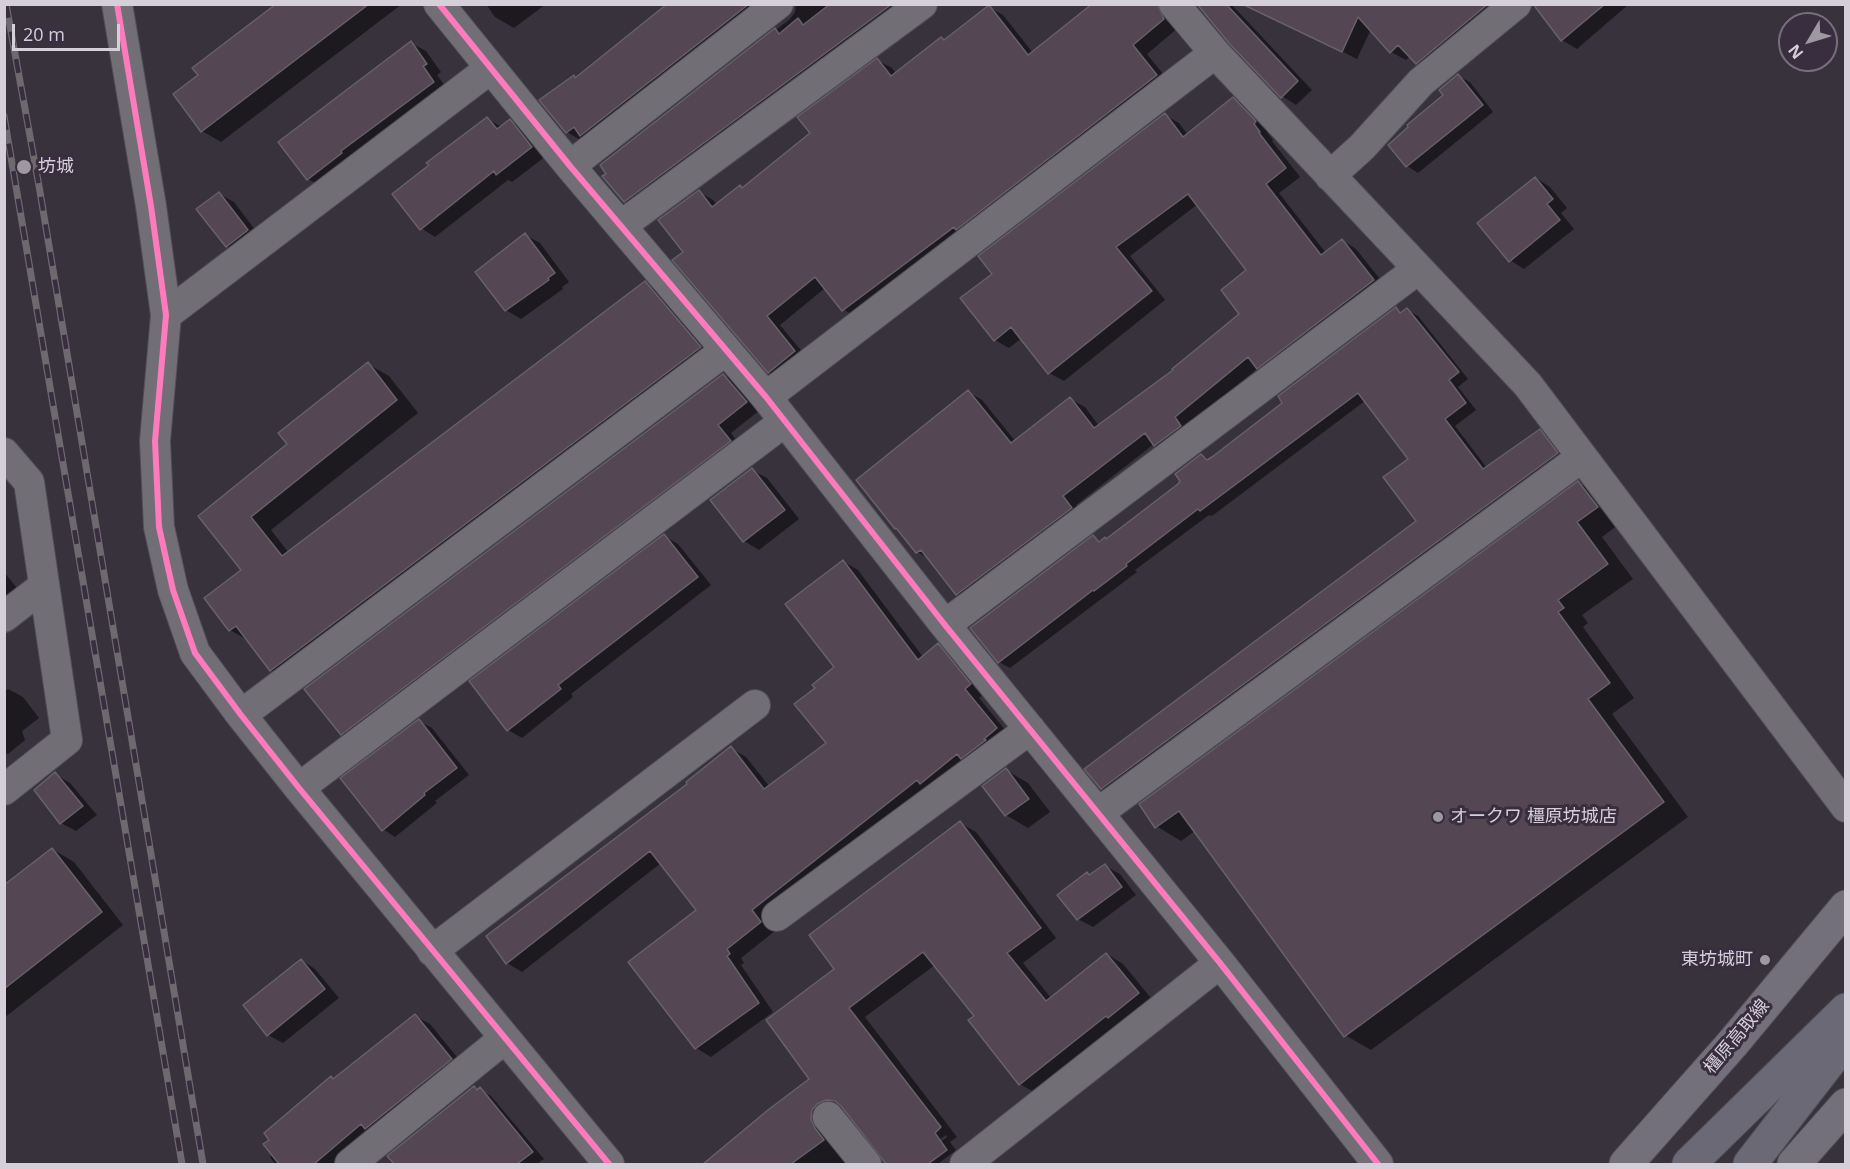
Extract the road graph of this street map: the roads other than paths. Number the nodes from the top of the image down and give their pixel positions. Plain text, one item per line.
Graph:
1 (117, 4) edge
2 (439, 4) edge
3 (778, 4) edge
4 (922, 4) edge
5 (1174, 4) edge
6 (1516, 4) edge
7 (1215, 53) junction
8 (490, 68) junction
9 (570, 166) junction
10 (1330, 176) junction
11 (622, 225) junction
12 (1418, 269) junction
13 (165, 315) junction
14 (726, 350) junction
15 (766, 397) junction
16 (784, 422) junction
17 (4, 453) edge
18 (1582, 457) junction
19 (44, 586) junction
20 (4, 617) edge
21 (945, 625) junction
22 (755, 705) dead end
23 (240, 715) junction
24 (1029, 729) junction
25 (299, 788) junction
26 (4, 790) edge
27 (1845, 807) edge
28 (1098, 813) junction
29 (1845, 907) edge
30 (777, 916) dead end
31 (432, 951) junction
32 (1220, 963) junction
33 (1845, 1010) edge
34 (505, 1038) junction
35 (1845, 1040) edge
36 (1845, 1106) edge
37 (828, 1117) dead end
38 (606, 1163) edge
39 (350, 1164) edge
40 (866, 1164) edge
41 (965, 1164) edge
42 (1378, 1164) edge
43 (1626, 1164) edge
44 (1689, 1164) edge
45 (1750, 1164) edge
46 (1794, 1164) edge

1 - 13 street
2 - 8 street
3 - 9 street
4 - 11 street
5 - 7 street
6 - 10 street
7 - 10 street
7 - 15 street
8 - 9 street
8 - 13 street
9 - 11 street
10 - 12 street
11 - 14 street
12 - 18 street
12 - 21 street
13 - 23 street
14 - 15 street
14 - 23 street
15 - 16 street
16 - 21 street
16 - 25 street
17 - 19 street
18 - 27 street
18 - 28 street
19 - 20 street
19 - 26 street
21 - 24 street
22 - 31 street
23 - 25 street
24 - 28 street
24 - 30 street
25 - 31 street
28 - 32 street
29 - 43 main road, 橿原高取線
31 - 34 street
32 - 41 street
32 - 42 street
33 - 44 highway
34 - 38 street
34 - 39 street
35 - 45 highway
36 - 46 main road
37 - 40 street

